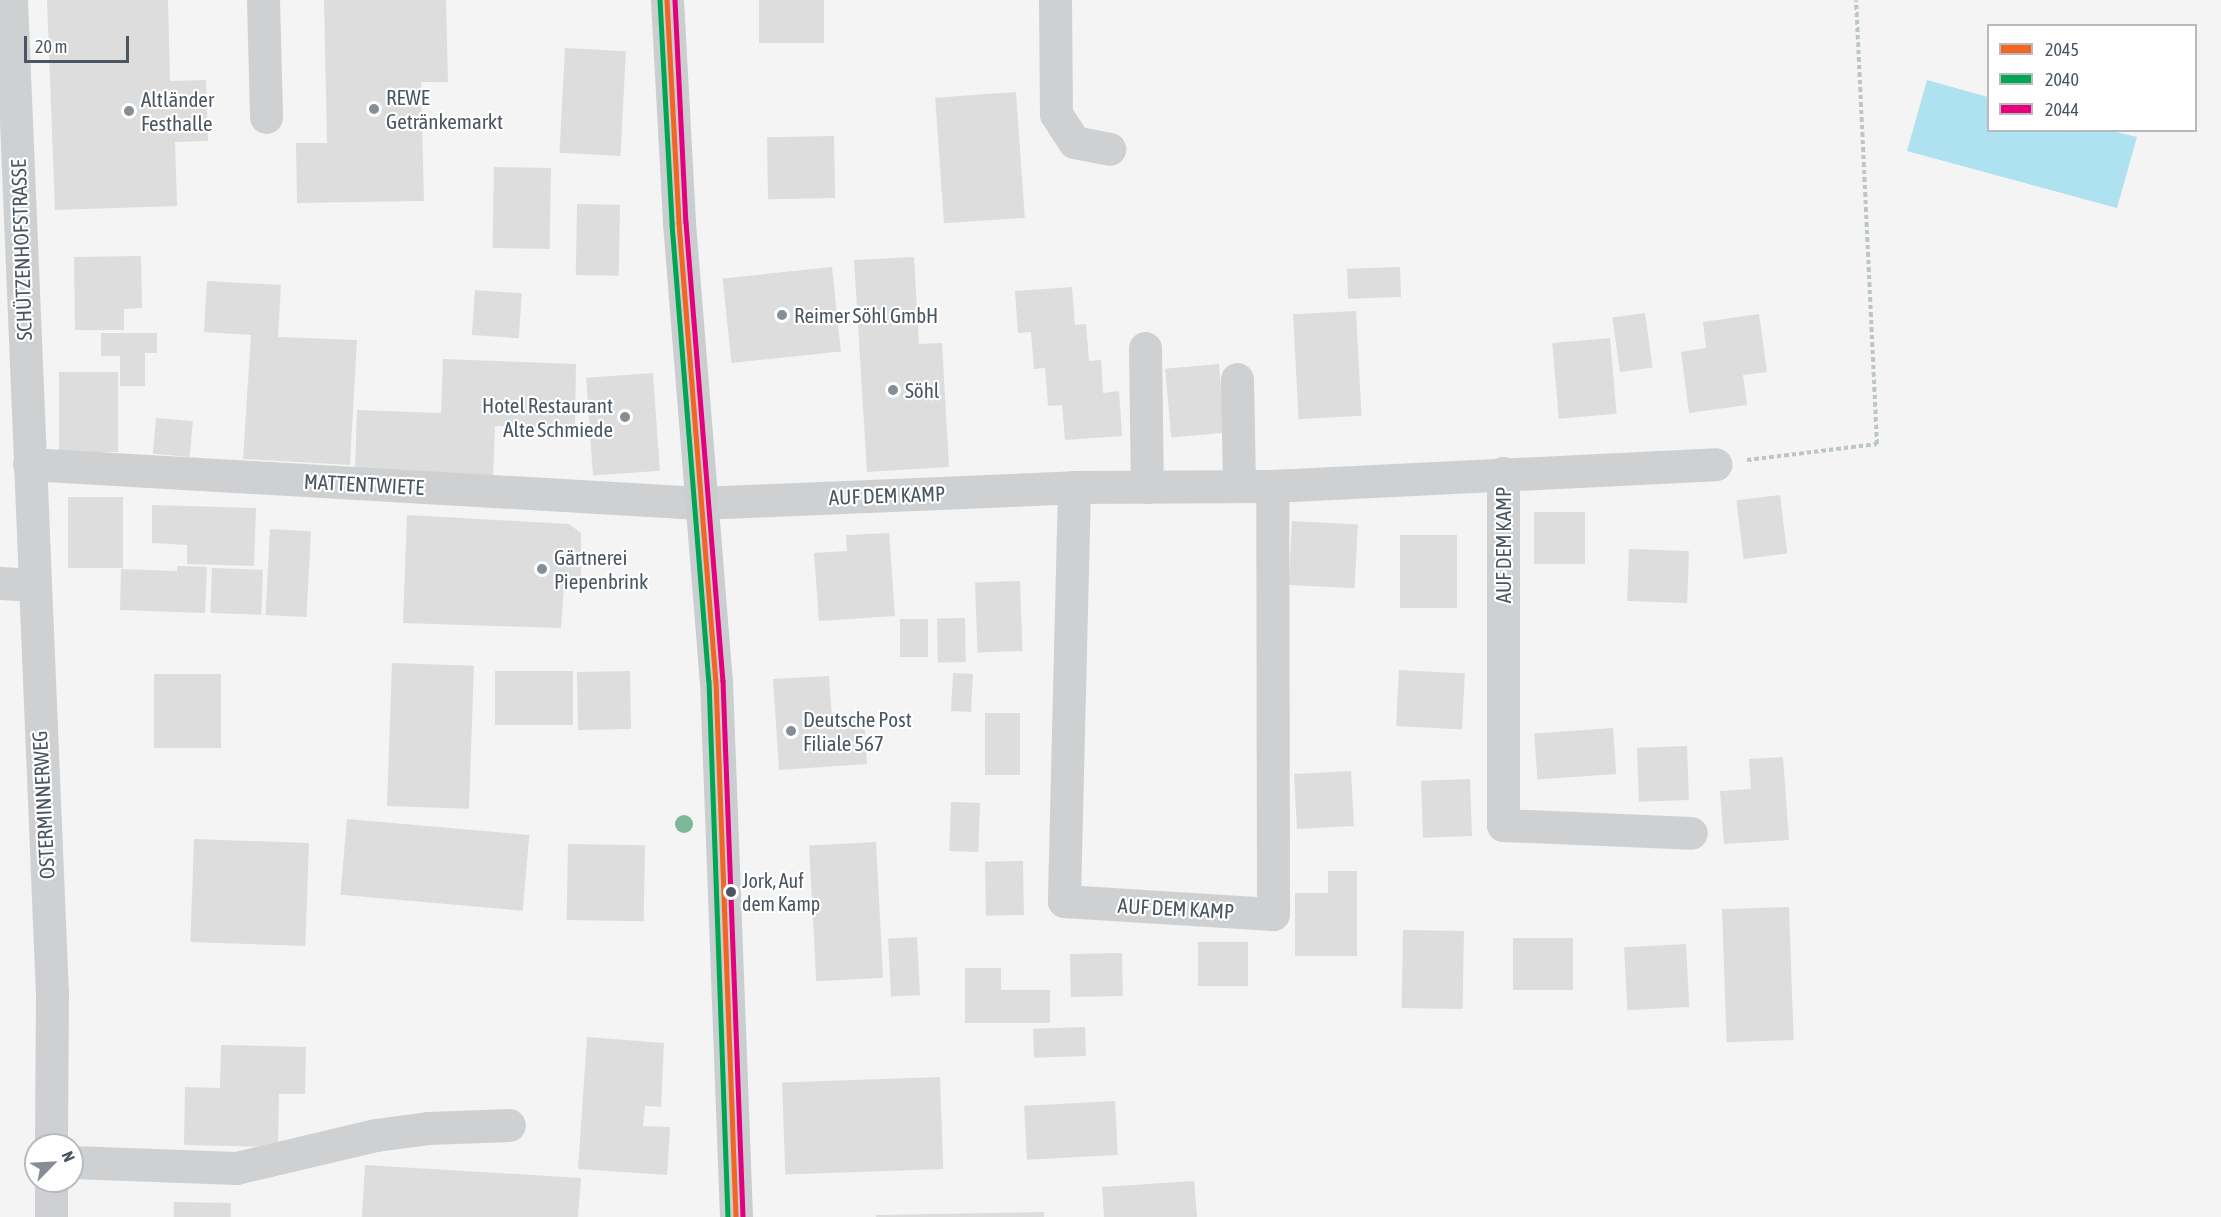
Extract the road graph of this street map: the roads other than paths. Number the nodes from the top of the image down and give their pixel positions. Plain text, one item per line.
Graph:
1 (11, 0) edge
2 (263, 0) edge
3 (667, 0) edge
4 (1055, 0) edge
5 (266, 117) dead end
6 (1109, 149) dead end
7 (11, 281) edge
8 (1145, 348) dead end
9 (1237, 379) dead end
10 (29, 464) junction
11 (1715, 464) road end
12 (1503, 473) junction
13 (1239, 486) junction
14 (1272, 486) junction
15 (1074, 487) junction
16 (1147, 487) junction
17 (700, 503) junction
18 (0, 583) edge
19 (33, 585) junction
20 (1691, 833) dead end
21 (509, 1125) dead end
22 (51, 1133) edge
23 (84, 1162) edge
24 (51, 1193) edge
25 (51, 1217) edge
26 (736, 1217) edge

1 - 7 street, SCHÜTZENHOFSTRASSE
2 - 5 street
3 - 17 main road
4 - 6 street
7 - 10 street, SCHÜTZENHOFSTRASSE
8 - 16 street
9 - 13 street
10 - 17 street, MATTENTWIETE
10 - 19 street, OSTERMINNERWEG
11 - 12 street, AUF DEM KAMP
12 - 14 street, AUF DEM KAMP
12 - 20 street, AUF DEM KAMP
13 - 14 street, AUF DEM KAMP
13 - 16 street, AUF DEM KAMP
14 - 15 street, AUF DEM KAMP
15 - 16 street, AUF DEM KAMP
15 - 17 street, AUF DEM KAMP
17 - 26 main road
18 - 19 street
19 - 22 street, OSTERMINNERWEG
21 - 23 street
24 - 25 street

